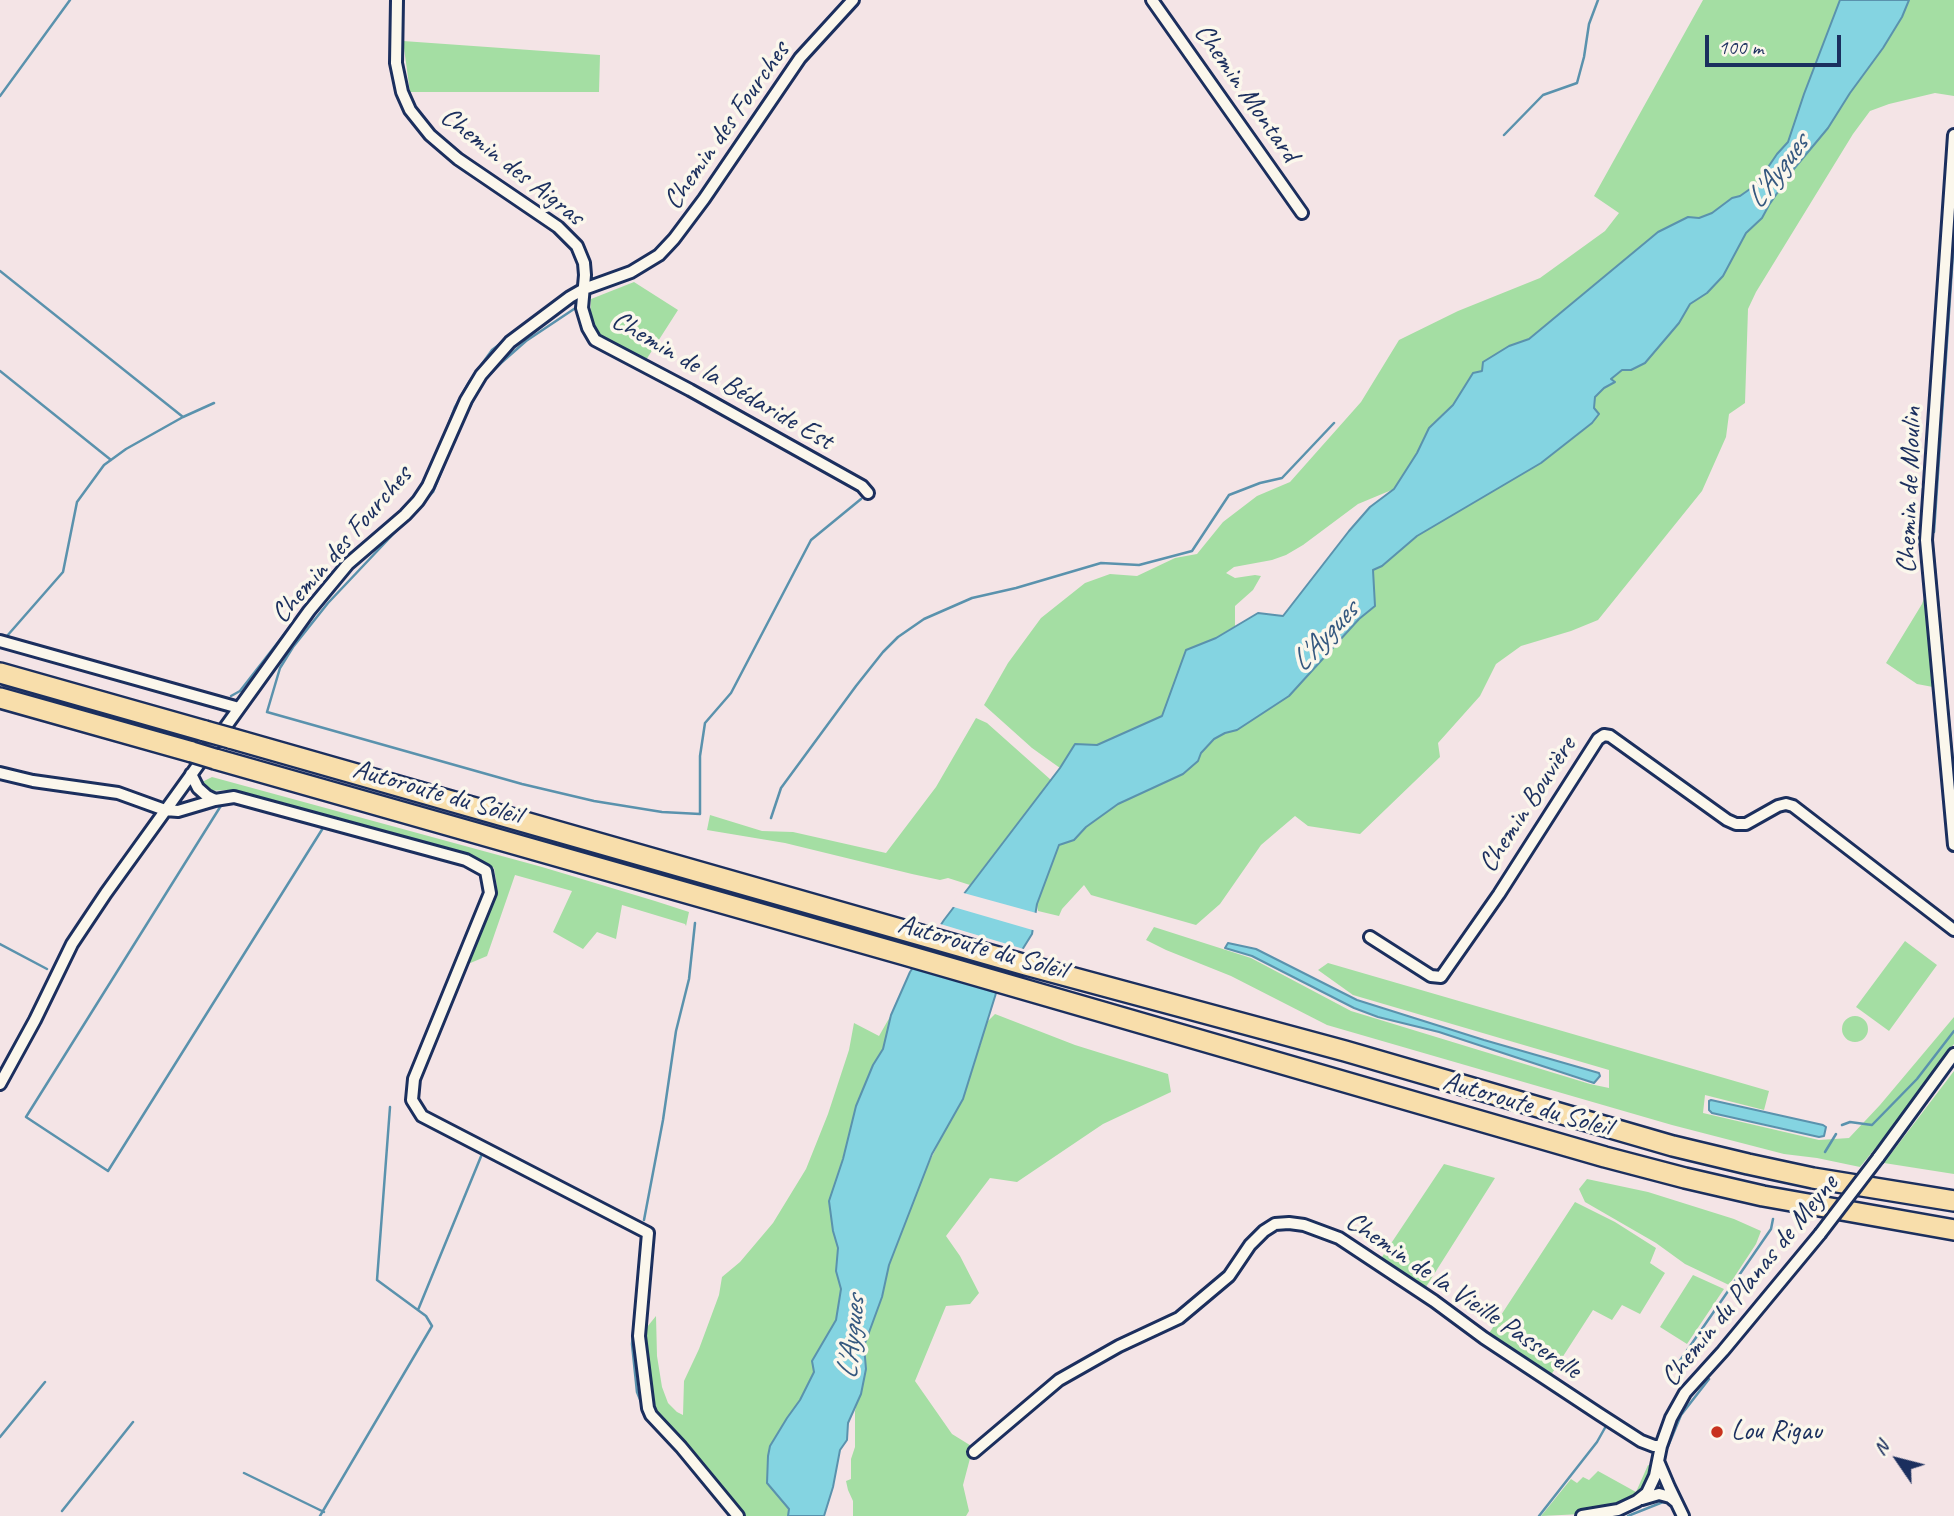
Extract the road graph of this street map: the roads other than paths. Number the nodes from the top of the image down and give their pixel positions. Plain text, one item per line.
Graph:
1 (397, 0) edge
2 (853, 0) edge
3 (1152, 0) edge
4 (1954, 135) edge
5 (1302, 213) dead end
6 (584, 289) junction
7 (867, 493) dead end
8 (0, 641) edge
9 (0, 673) edge
10 (0, 698) edge
11 (236, 713) junction
12 (0, 773) edge
13 (191, 774) junction
14 (215, 800) junction
15 (165, 810) junction
16 (1954, 845) edge
17 (1954, 930) edge
18 (1370, 937) dead end
19 (1954, 1054) edge
20 (0, 1084) edge
21 (1954, 1202) edge
22 (1954, 1230) edge
23 (1661, 1446) junction
24 (974, 1452) dead end
25 (1658, 1461) junction
26 (1653, 1482) junction
27 (1666, 1491) junction
28 (1637, 1501) junction
29 (738, 1516) edge
30 (1582, 1516) edge
31 (1683, 1516) edge

1 - 6 street, Chemin des Aigras
2 - 6 street, Chemin des Fourches
3 - 5 street, Chemin Montard
4 - 16 street, Chemin de Moulin
6 - 7 street, Chemin de la Bédaride Est
6 - 11 street, Chemin des Fourches
8 - 11 street
9 - 21 highway, Autoroute du Soleil, bridge
10 - 22 highway, Autoroute du Soleil, bridge
11 - 13 street, Chemin des Fourches
12 - 15 street
13 - 14 street
13 - 15 street, Chemin des Fourches
14 - 15 street
14 - 29 street
15 - 20 street, Chemin des Fourches
17 - 18 street, Chemin Bouvière
19 - 23 street, Chemin du Planas de Meyne, bridge
23 - 24 street, Chemin de la Vieille Passerelle
23 - 25 street, Chemin du Planas de Meyne
25 - 26 street, Chemin du Planas de Meyne
25 - 27 street
26 - 27 street
26 - 28 street, Chemin du Planas de Meyne
27 - 28 street
27 - 31 street
28 - 30 street

